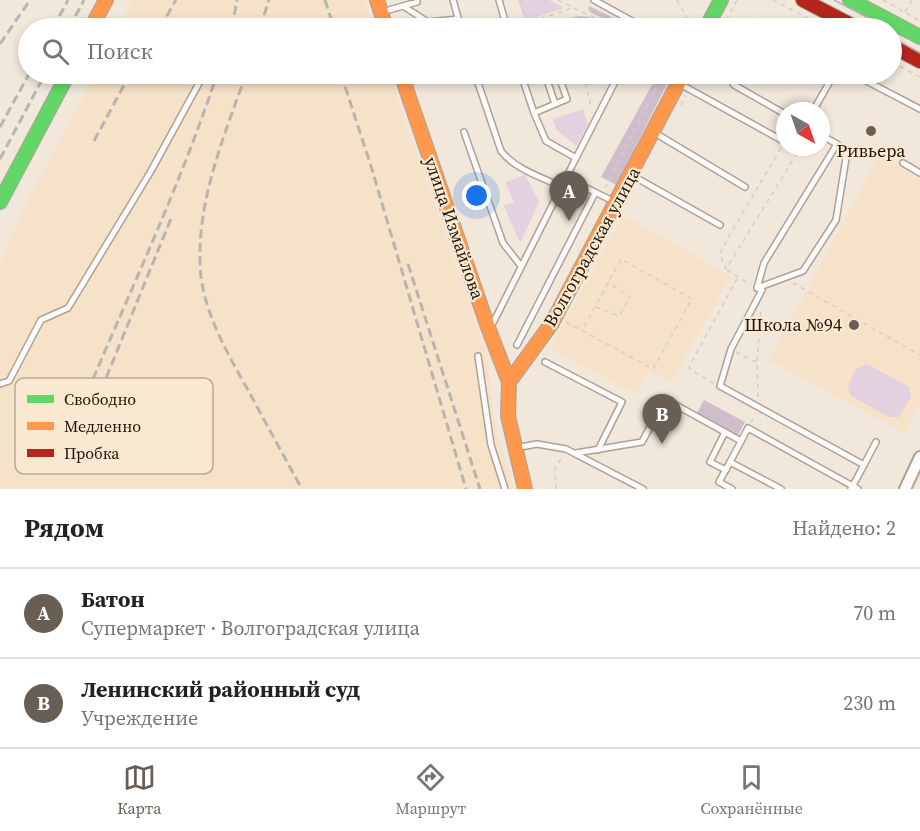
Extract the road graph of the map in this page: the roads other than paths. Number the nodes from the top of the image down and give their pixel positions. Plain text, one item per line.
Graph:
1 (106, 0) edge
2 (417, 0) edge
3 (453, 0) edge
4 (499, 0) edge
5 (594, 0) edge
6 (721, 0) edge
7 (803, 0) edge
8 (850, 0) edge
9 (403, 6) junction
10 (379, 7) edge
11 (96, 18) edge
12 (422, 18) edge
13 (458, 18) edge
14 (504, 18) edge
15 (626, 18) edge
16 (711, 18) edge
17 (838, 18) edge
18 (884, 18) edge
19 (902, 27) edge
20 (920, 37) edge
21 (902, 52) edge
22 (920, 61) edge
23 (63, 84) edge
24 (199, 84) edge
25 (405, 84) edge
26 (478, 84) edge
27 (524, 84) edge
28 (548, 84) edge
29 (562, 84) edge
30 (614, 84) edge
31 (678, 84) edge
32 (691, 84) edge
33 (734, 84) edge
34 (828, 84) edge
35 (872, 84) edge
36 (818, 102) edge
37 (555, 104) junction
38 (776, 109) edge
39 (920, 109) edge
40 (534, 113) junction
41 (464, 132) dead end
42 (653, 132) junction
43 (776, 137) edge
44 (830, 140) edge
45 (837, 144) junction
46 (576, 158) junction
47 (903, 163) dead end
48 (920, 173) edge
49 (631, 175) junction
50 (566, 178) junction
51 (746, 186) dead end
52 (562, 187) junction
53 (598, 194) junction
54 (0, 202) edge
55 (616, 203) junction
56 (720, 225) dead end
57 (520, 266) junction
58 (760, 289) junction
59 (489, 330) junction
60 (517, 345) dead end
61 (478, 356) dead end
62 (545, 362) dead end
63 (509, 382) junction
64 (0, 384) edge
65 (725, 432) junction
66 (741, 441) junction
67 (876, 442) dead end
68 (514, 448) junction
69 (598, 450) junction
70 (576, 453) junction
71 (920, 458) edge
72 (730, 462) junction
73 (864, 465) junction
74 (726, 470) junction
75 (917, 471) edge
76 (854, 488) edge
77 (505, 489) edge
78 (525, 489) edge
79 (644, 489) edge
80 (732, 489) edge
81 (781, 489) edge
82 (904, 489) edge

1 - 11 main road
2 - 9 lane
3 - 13 lane
4 - 14 lane
5 - 15 lane
6 - 16 main road
7 - 17 main road
8 - 18 main road
9 - 10 lane
9 - 12 lane
19 - 20 main road
21 - 22 main road
23 - 54 main road
24 - 64 lane
25 - 59 main road, улица Измайлова
26 - 52 lane
27 - 40 lane
28 - 37 lane
29 - 37 lane
30 - 46 lane
31 - 42 main road, Волгоградская улица
32 - 43 lane
33 - 38 lane
34 - 36 lane
35 - 39 lane
37 - 40 lane
40 - 46 lane
41 - 57 lane
42 - 49 main road, Волгоградская улица
42 - 51 lane
44 - 45 lane
45 - 58 lane
45 - 58 lane
46 - 50 lane
47 - 48 lane
49 - 55 main road, Волгоградская улица
49 - 56 lane
50 - 52 lane
50 - 53 lane
52 - 57 lane
53 - 55 lane
53 - 60 lane
55 - 63 main road, Волгоградская улица
57 - 59 lane
58 - 73 lane
59 - 63 main road, улица Измайлова
61 - 77 lane
62 - 69 lane
63 - 68 main road
65 - 66 lane
65 - 69 lane
65 - 74 lane
66 - 72 lane
66 - 76 lane
67 - 73 lane
68 - 70 lane
68 - 78 main road
69 - 70 lane
70 - 79 lane
71 - 75 street
72 - 74 lane
72 - 81 lane
73 - 76 lane
74 - 80 lane
75 - 82 street

